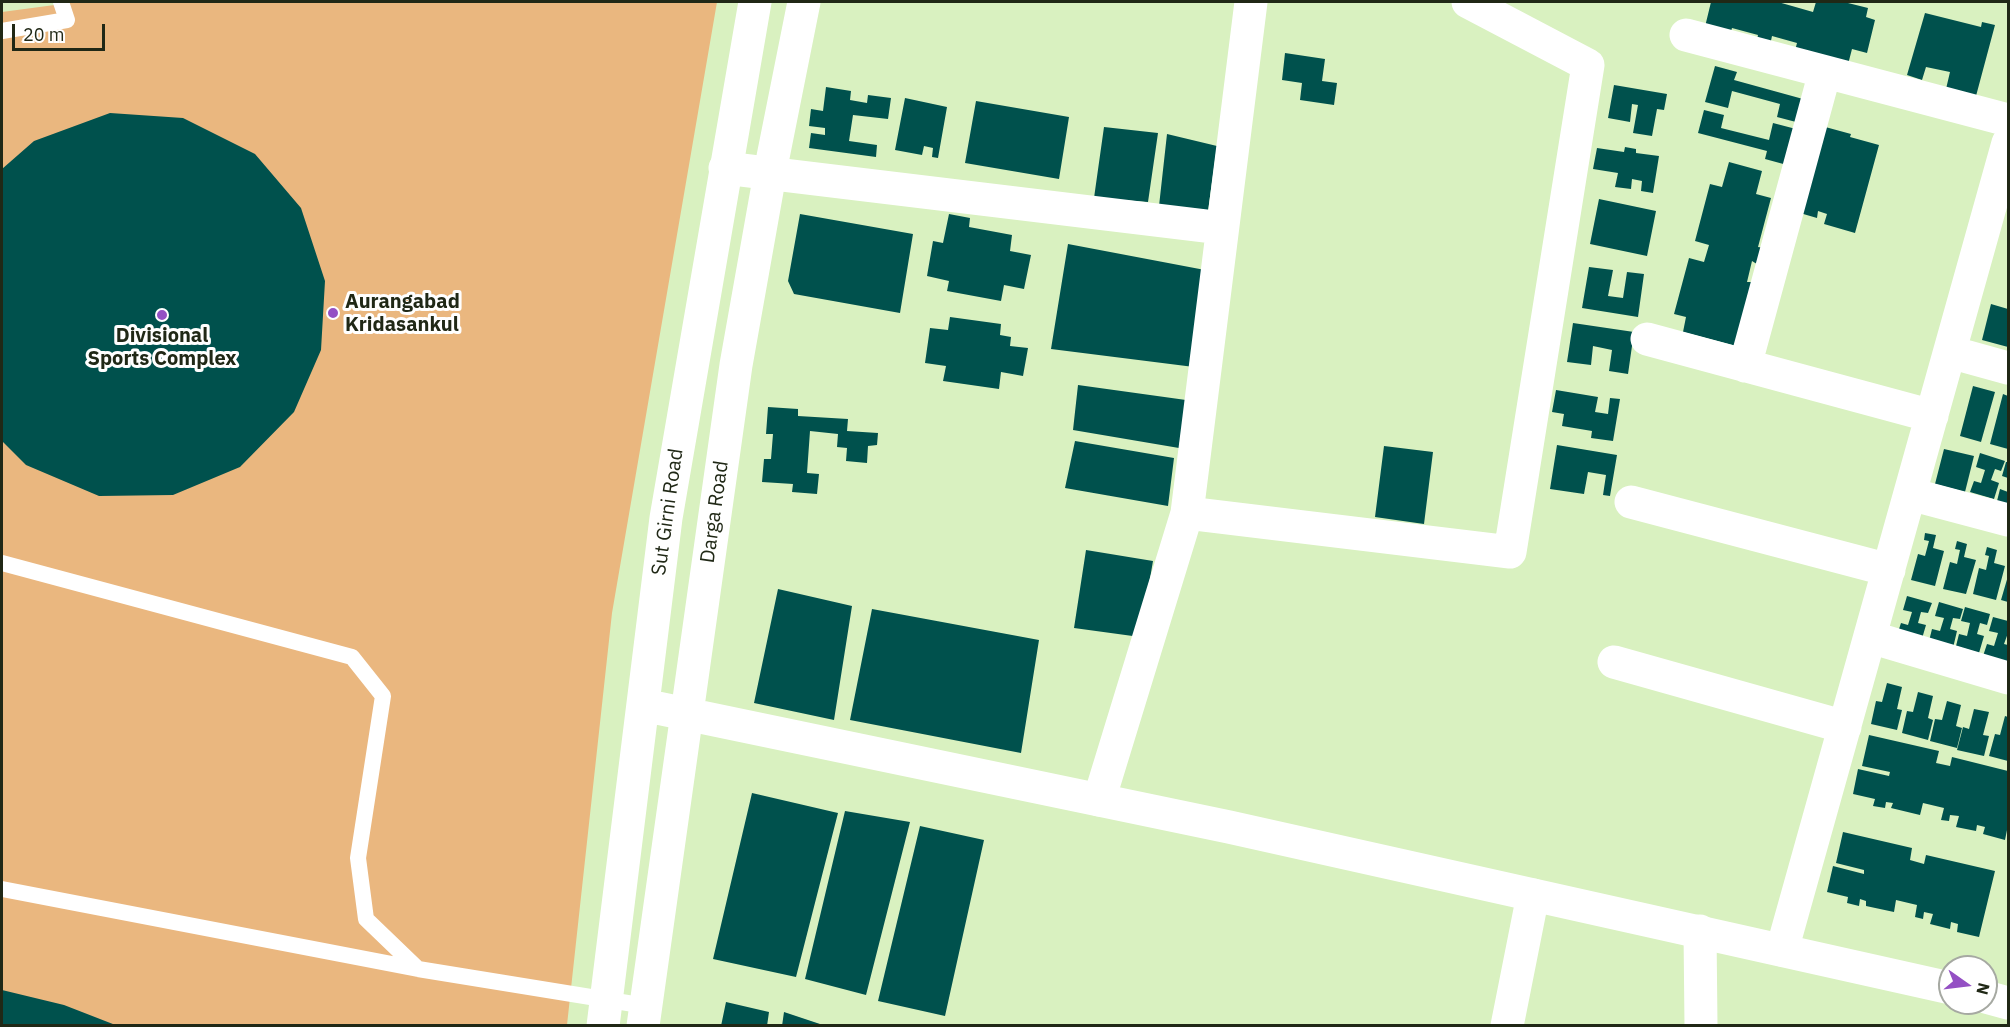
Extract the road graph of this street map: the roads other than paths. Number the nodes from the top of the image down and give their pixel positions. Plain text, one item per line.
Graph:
1 (61, 2) edge
2 (755, 2) edge
3 (804, 2) edge
4 (1251, 2) edge
5 (1468, 2) edge
6 (2, 32) edge
7 (1686, 35) dead end
8 (1825, 72) junction
9 (2008, 120) edge
10 (2008, 143) edge
11 (725, 168) junction
12 (770, 173) junction
13 (1222, 228) junction
14 (1647, 339) dead end
15 (1950, 352) junction
16 (1745, 366) junction
17 (2008, 368) edge
18 (1932, 416) junction
19 (1910, 494) junction
20 (1631, 502) dead end
21 (1186, 513) junction
22 (2008, 520) edge
23 (2, 563) edge
24 (1888, 570) junction
25 (1870, 637) junction
26 (1614, 662) dead end
27 (2008, 678) edge
28 (643, 705) junction
29 (687, 714) junction
30 (1845, 727) junction
31 (1099, 800) junction
32 (2, 889) edge
33 (1533, 895) junction
34 (1700, 931) junction
35 (1782, 950) junction
36 (418, 969) junction
37 (1938, 985) edge
38 (604, 1013) edge
39 (644, 1016) edge
40 (1507, 1026) edge
41 (1701, 1026) edge

1 - 6 lane
2 - 11 street, Sut Girni Road
3 - 12 street, Darga Road
4 - 13 street
5 - 21 street
7 - 8 street
8 - 9 street
8 - 16 street
10 - 15 street
11 - 12 street
11 - 28 street, Sut Girni Road
12 - 13 street
12 - 29 street, Darga Road
13 - 21 street
14 - 16 street
15 - 17 street
15 - 18 street
16 - 18 street
18 - 19 street
19 - 22 street
19 - 24 street
20 - 24 street
21 - 31 street
23 - 36 lane
24 - 25 street
25 - 27 street
25 - 30 street
26 - 30 street
28 - 29 street
28 - 38 street, Sut Girni Road
29 - 31 street
29 - 39 street, Darga Road
30 - 35 street
31 - 33 street
32 - 36 lane
33 - 34 street
33 - 40 street
34 - 35 street
34 - 41 street
35 - 37 street
36 - 38 lane
38 - 39 lane

